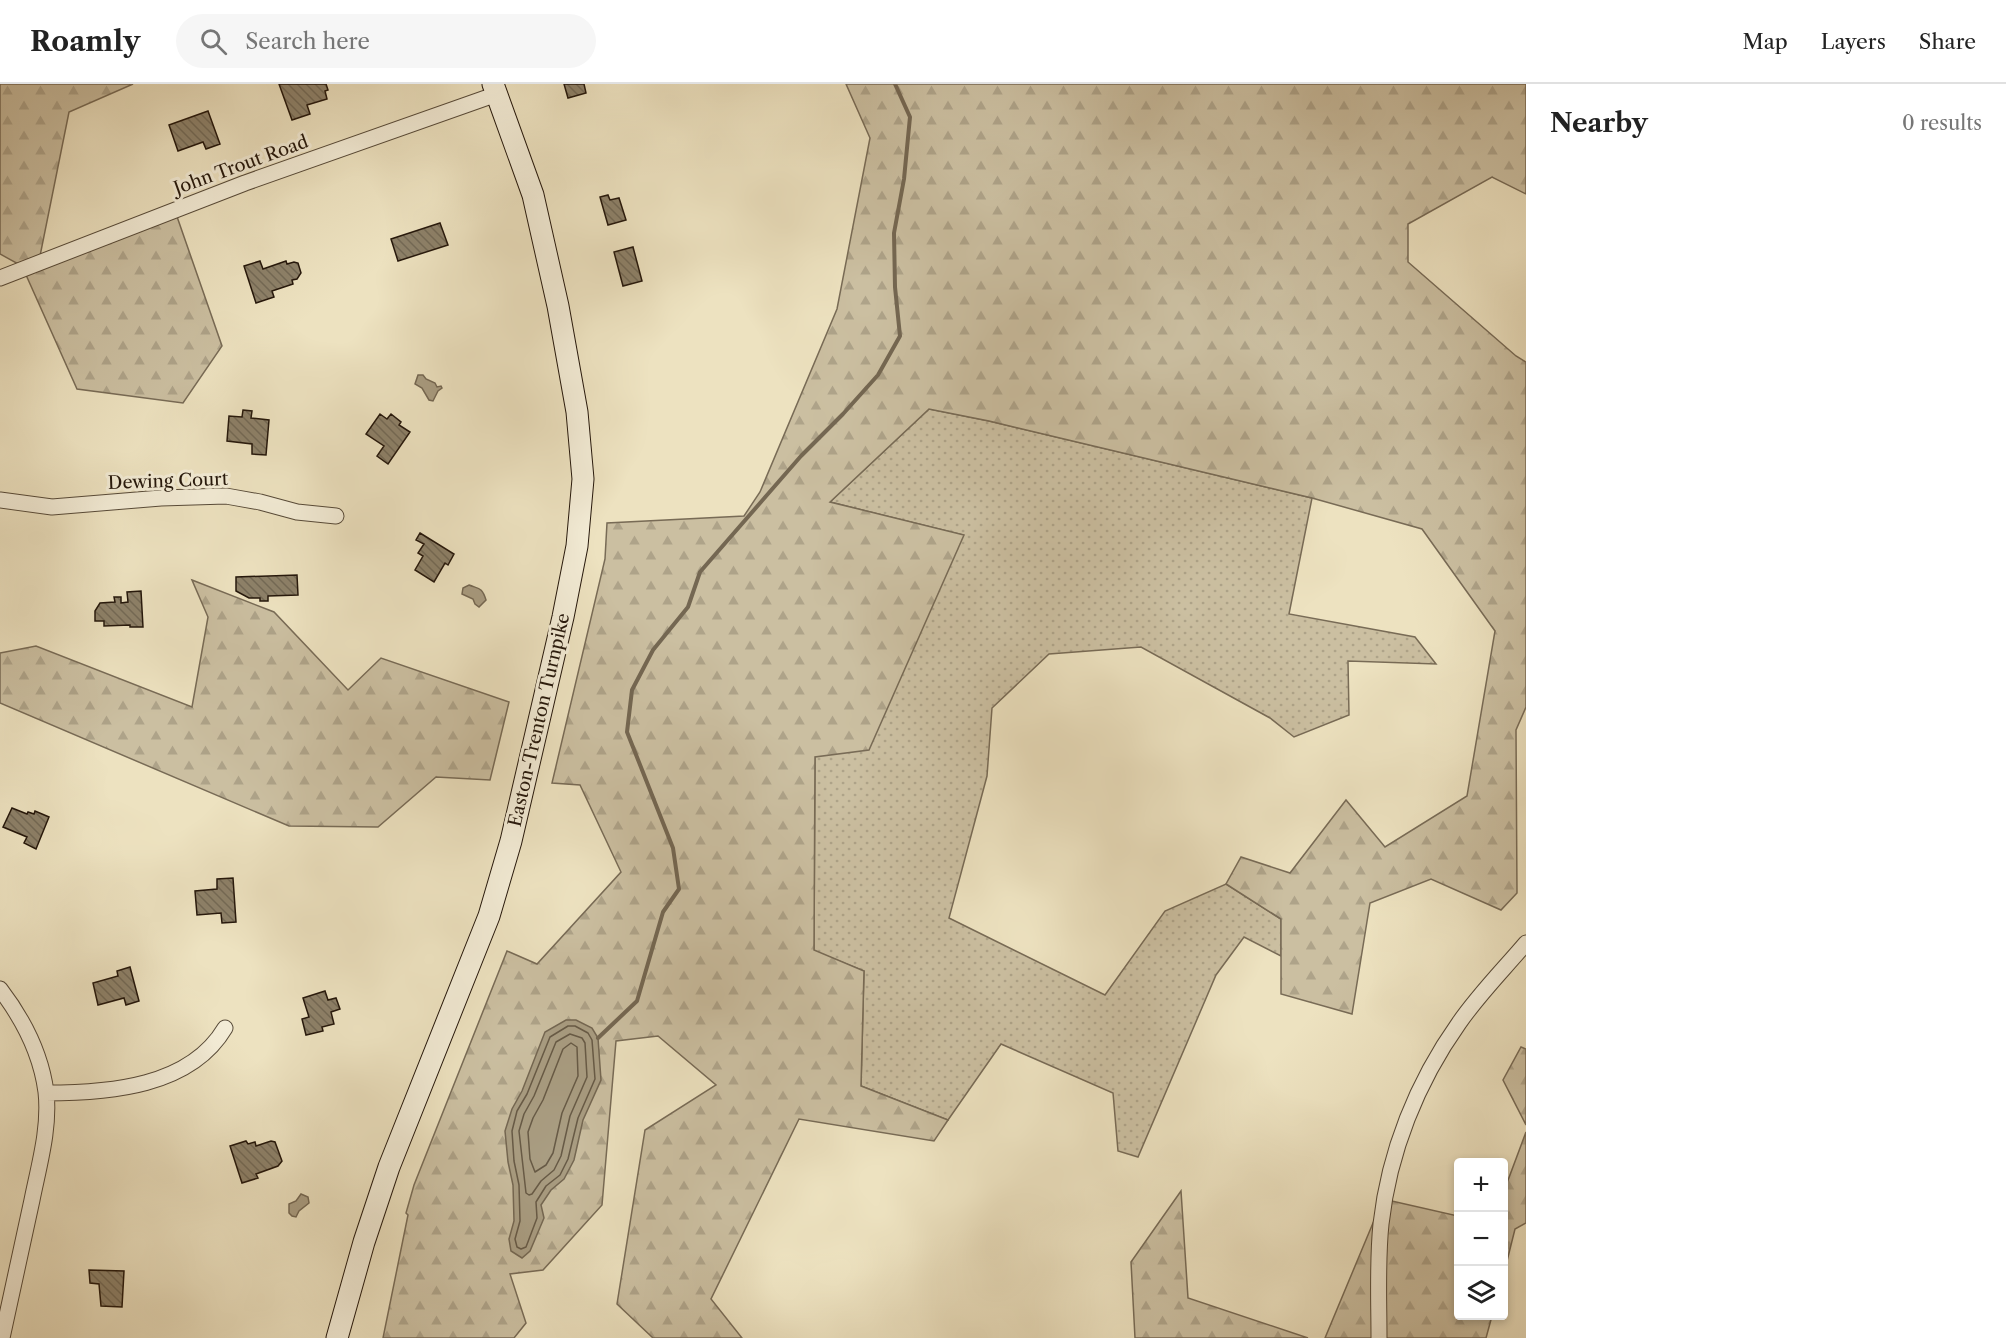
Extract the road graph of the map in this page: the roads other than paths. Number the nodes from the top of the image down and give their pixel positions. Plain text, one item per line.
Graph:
1 (495, 89) edge
2 (0, 279) edge
3 (0, 500) edge
4 (336, 516) dead end
5 (1526, 943) edge
6 (0, 989) edge
7 (225, 1028) dead end
8 (46, 1093) junction
9 (2, 1338) edge
10 (337, 1338) edge
11 (1379, 1338) edge

1 - 2 street, John Trout Road
1 - 10 main road, Easton-Trenton Turnpike
3 - 4 street, Dewing Court
5 - 11 street
6 - 8 street
7 - 8 street
8 - 9 street

